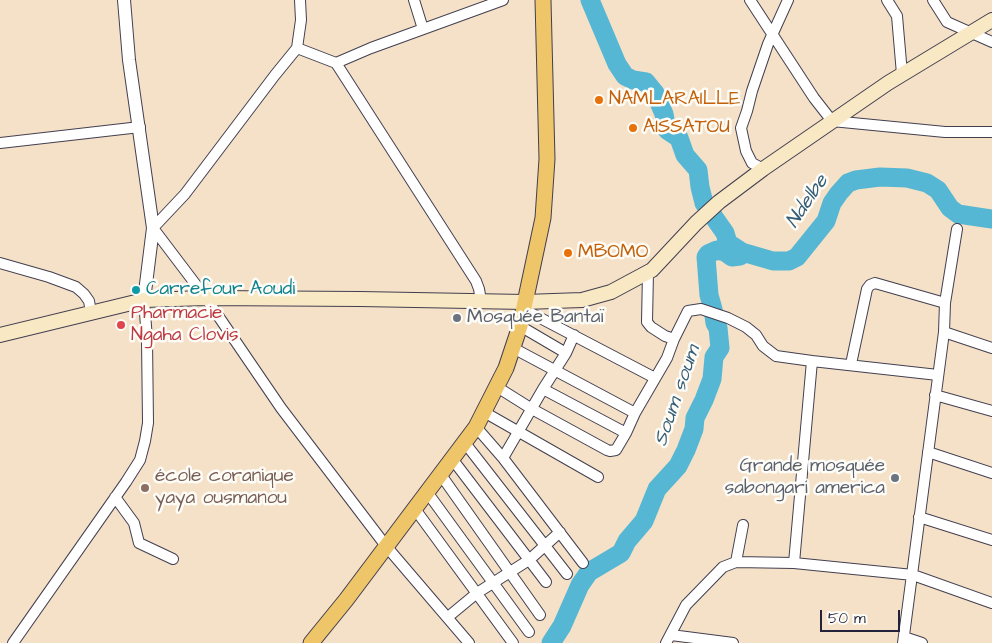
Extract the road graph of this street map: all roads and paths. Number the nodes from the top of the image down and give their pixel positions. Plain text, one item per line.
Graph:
1 (124, 0) edge
2 (300, 0) edge
3 (414, 0) edge
4 (503, 0) edge
5 (543, 0) edge
6 (750, 0) edge
7 (788, 0) edge
8 (887, 0) edge
9 (933, 0) edge
10 (992, 20) edge
11 (422, 29) junction
12 (970, 33) junction
13 (772, 35) junction
14 (992, 42) edge
15 (297, 48) junction
16 (336, 63) junction
17 (902, 74) junction
18 (832, 121) junction
19 (140, 127) junction
20 (992, 132) edge
21 (0, 143) edge
22 (763, 169) junction
23 (154, 228) junction
24 (957, 230) dead end
25 (0, 263) edge
26 (648, 272) junction
27 (206, 298) junction
28 (144, 300) junction
29 (480, 301) junction
30 (945, 303) junction
31 (524, 306) junction
32 (91, 312) junction
33 (520, 326) junction
34 (944, 332) junction
35 (0, 335) edge
36 (574, 335) junction
37 (674, 339) junction
38 (513, 348) junction
39 (992, 348) edge
40 (566, 353) junction
41 (812, 361) junction
42 (852, 364) junction
43 (555, 371) junction
44 (938, 375) junction
45 (655, 378) junction
46 (497, 387) junction
47 (543, 389) junction
48 (935, 395) junction
49 (532, 409) junction
50 (992, 411) edge
51 (484, 412) junction
52 (634, 413) junction
53 (476, 427) junction
54 (518, 432) junction
55 (626, 433) junction
56 (464, 443) junction
57 (928, 452) junction
58 (504, 458) junction
59 (453, 460) junction
60 (992, 473) edge
61 (441, 475) junction
62 (598, 477) dead end
63 (427, 492) junction
64 (115, 497) junction
65 (414, 509) junction
66 (919, 517) junction
67 (743, 525) dead end
68 (560, 532) junction
69 (992, 540) edge
70 (544, 545) junction
71 (386, 546) junction
72 (173, 559) dead end
73 (529, 560) junction
74 (736, 562) junction
75 (583, 563) dead end
76 (794, 563) junction
77 (509, 572) junction
78 (567, 574) dead end
79 (913, 575) junction
80 (493, 582) junction
81 (546, 582) dead end
82 (477, 593) junction
83 (992, 603) edge
84 (540, 615) dead end
85 (448, 617) junction
86 (529, 632) dead end
87 (668, 639) edge
88 (904, 640) edge
89 (13, 643) edge
90 (311, 643) edge
91 (469, 643) edge
92 (512, 643) edge
93 (734, 643) edge
94 (922, 643) edge

1 - 19 street
2 - 15 street
3 - 11 street
4 - 11 street
5 - 31 main road
6 - 13 street
7 - 13 street
8 - 17 street
9 - 12 street
10 - 12 main road
11 - 16 street
12 - 14 street
12 - 17 main road
13 - 18 street
13 - 22 street
15 - 16 street
15 - 23 street
16 - 29 street
17 - 18 main road
18 - 20 street
18 - 22 main road
19 - 21 street
19 - 23 street
22 - 26 main road
23 - 27 street
23 - 28 street
24 - 30 street
25 - 32 street
26 - 31 main road
26 - 37 street
27 - 28 main road
27 - 29 main road
27 - 71 street
28 - 32 main road
28 - 64 street
29 - 31 main road
30 - 34 street
30 - 42 street
31 - 33 main road
31 - 36 street
32 - 35 main road
33 - 38 main road
33 - 40 street
34 - 39 street
34 - 44 street
36 - 40 street
36 - 45 street
37 - 41 street
37 - 45 street
38 - 43 street
38 - 46 main road
40 - 43 street
41 - 42 street
41 - 76 street
42 - 44 street
43 - 47 street
43 - 52 street
44 - 48 street
45 - 52 street
46 - 49 street
46 - 51 main road
47 - 49 street
47 - 55 street
48 - 50 street
48 - 57 street
49 - 54 street
49 - 55 street
51 - 53 main road
51 - 54 street
52 - 55 street
53 - 56 main road
53 - 58 street
54 - 58 street
54 - 62 street
56 - 59 main road
56 - 70 street
57 - 60 street
57 - 66 street
58 - 68 street
59 - 61 main road
59 - 73 street
61 - 63 main road
61 - 77 street
63 - 65 main road
63 - 80 street
64 - 72 street
64 - 89 street
65 - 71 main road
65 - 82 street
66 - 69 street
66 - 79 street
67 - 74 street
68 - 70 street
68 - 75 street
70 - 73 street
70 - 78 street
71 - 85 street
71 - 90 main road
73 - 77 street
73 - 81 street
74 - 76 street
74 - 87 street
76 - 79 street
77 - 80 street
77 - 84 street
79 - 83 street
79 - 88 street
80 - 82 street
80 - 86 street
82 - 85 street
82 - 92 street
85 - 91 street
87 - 93 street
88 - 94 street

